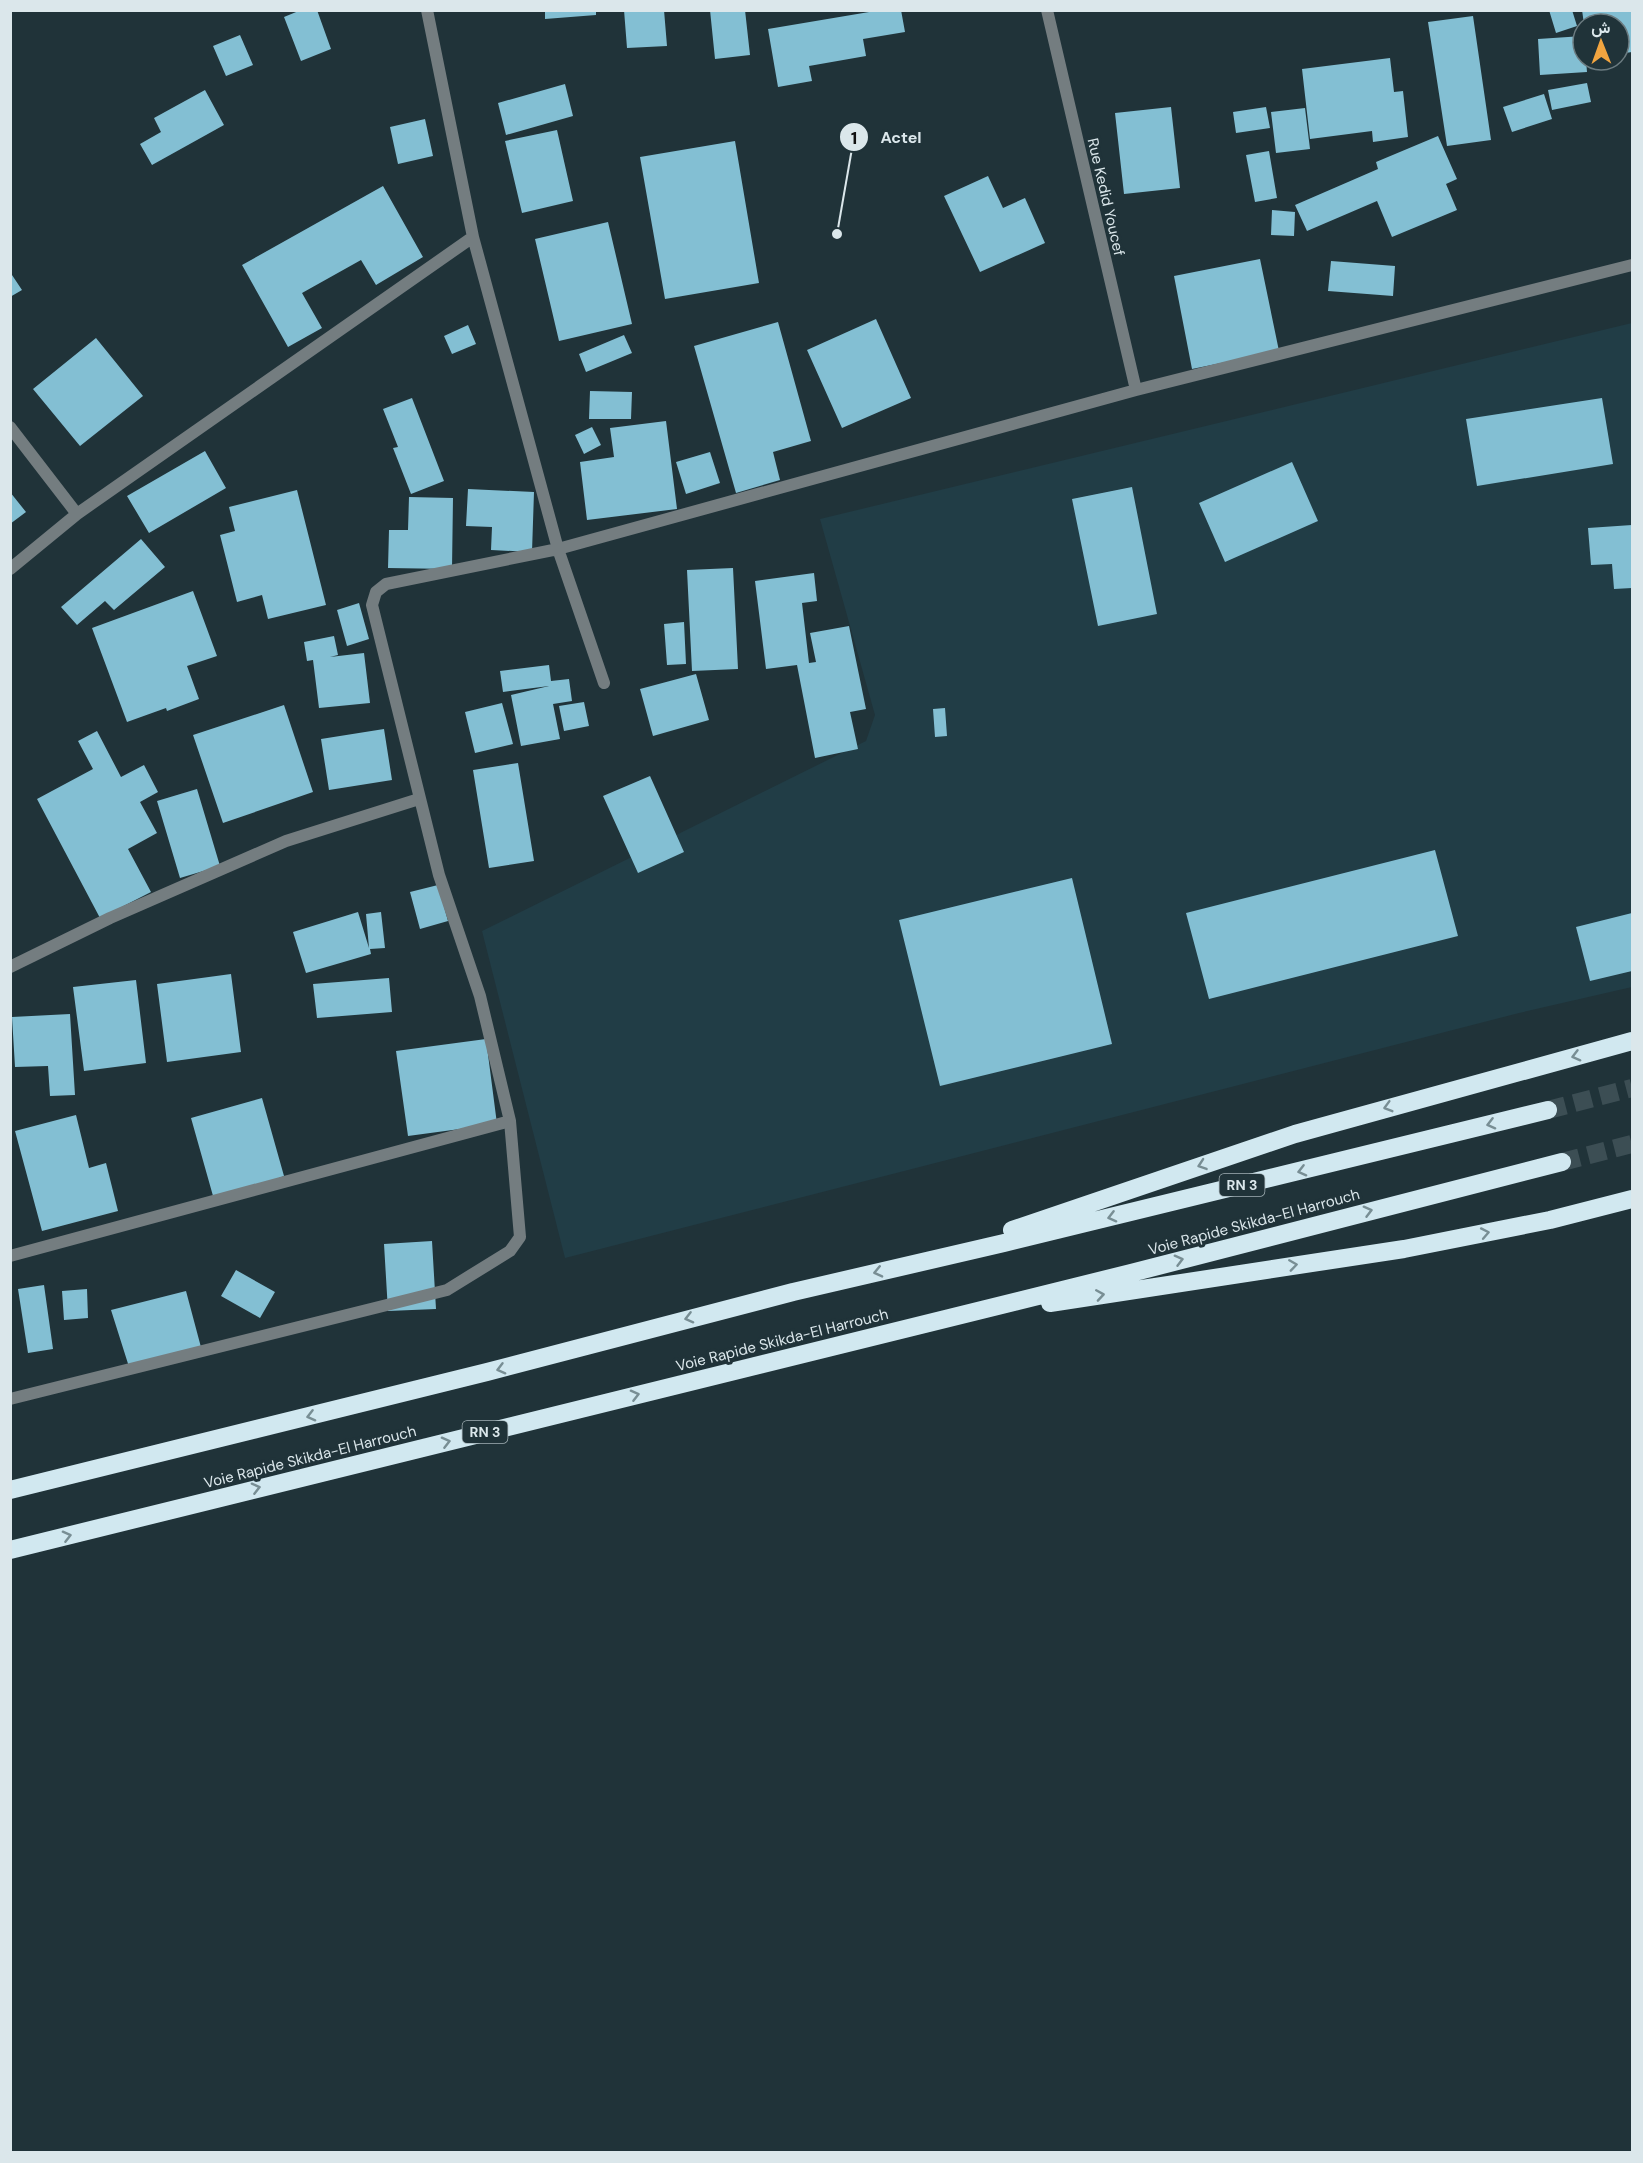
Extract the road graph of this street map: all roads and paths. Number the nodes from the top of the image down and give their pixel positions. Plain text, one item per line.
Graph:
1 (427, 10) edge
2 (1047, 10) edge
3 (474, 237) junction
4 (1632, 265) edge
5 (1136, 390) junction
6 (10, 427) edge
7 (77, 514) junction
8 (558, 549) junction
9 (10, 569) edge
10 (604, 683) dead end
11 (419, 799) junction
12 (10, 967) edge
13 (1632, 1041) edge
14 (1548, 1110) tunnel mouth
15 (510, 1121) junction
16 (1562, 1162) tunnel mouth
17 (1632, 1199) edge
18 (10, 1256) edge
19 (935, 1258) junction
20 (959, 1315) junction
21 (10, 1400) edge
22 (10, 1490) edge
23 (10, 1550) edge

1 - 3 street
2 - 5 street, Rue Kedid Youcef
3 - 7 street
3 - 8 street
4 - 5 street
5 - 8 street
6 - 7 street
7 - 9 street
8 - 10 street
8 - 11 street
11 - 12 street
11 - 15 street
13 -> 19 highway
14 -> 19 highway, RN 3
15 - 18 street
15 - 21 street
20 -> 16 highway, Voie Rapide Skikda-El Harrouch / RN 3
20 -> 17 highway
19 -> 22 highway, RN 3
23 -> 20 highway, Voie Rapide Skikda-El Harrouch / RN 3

